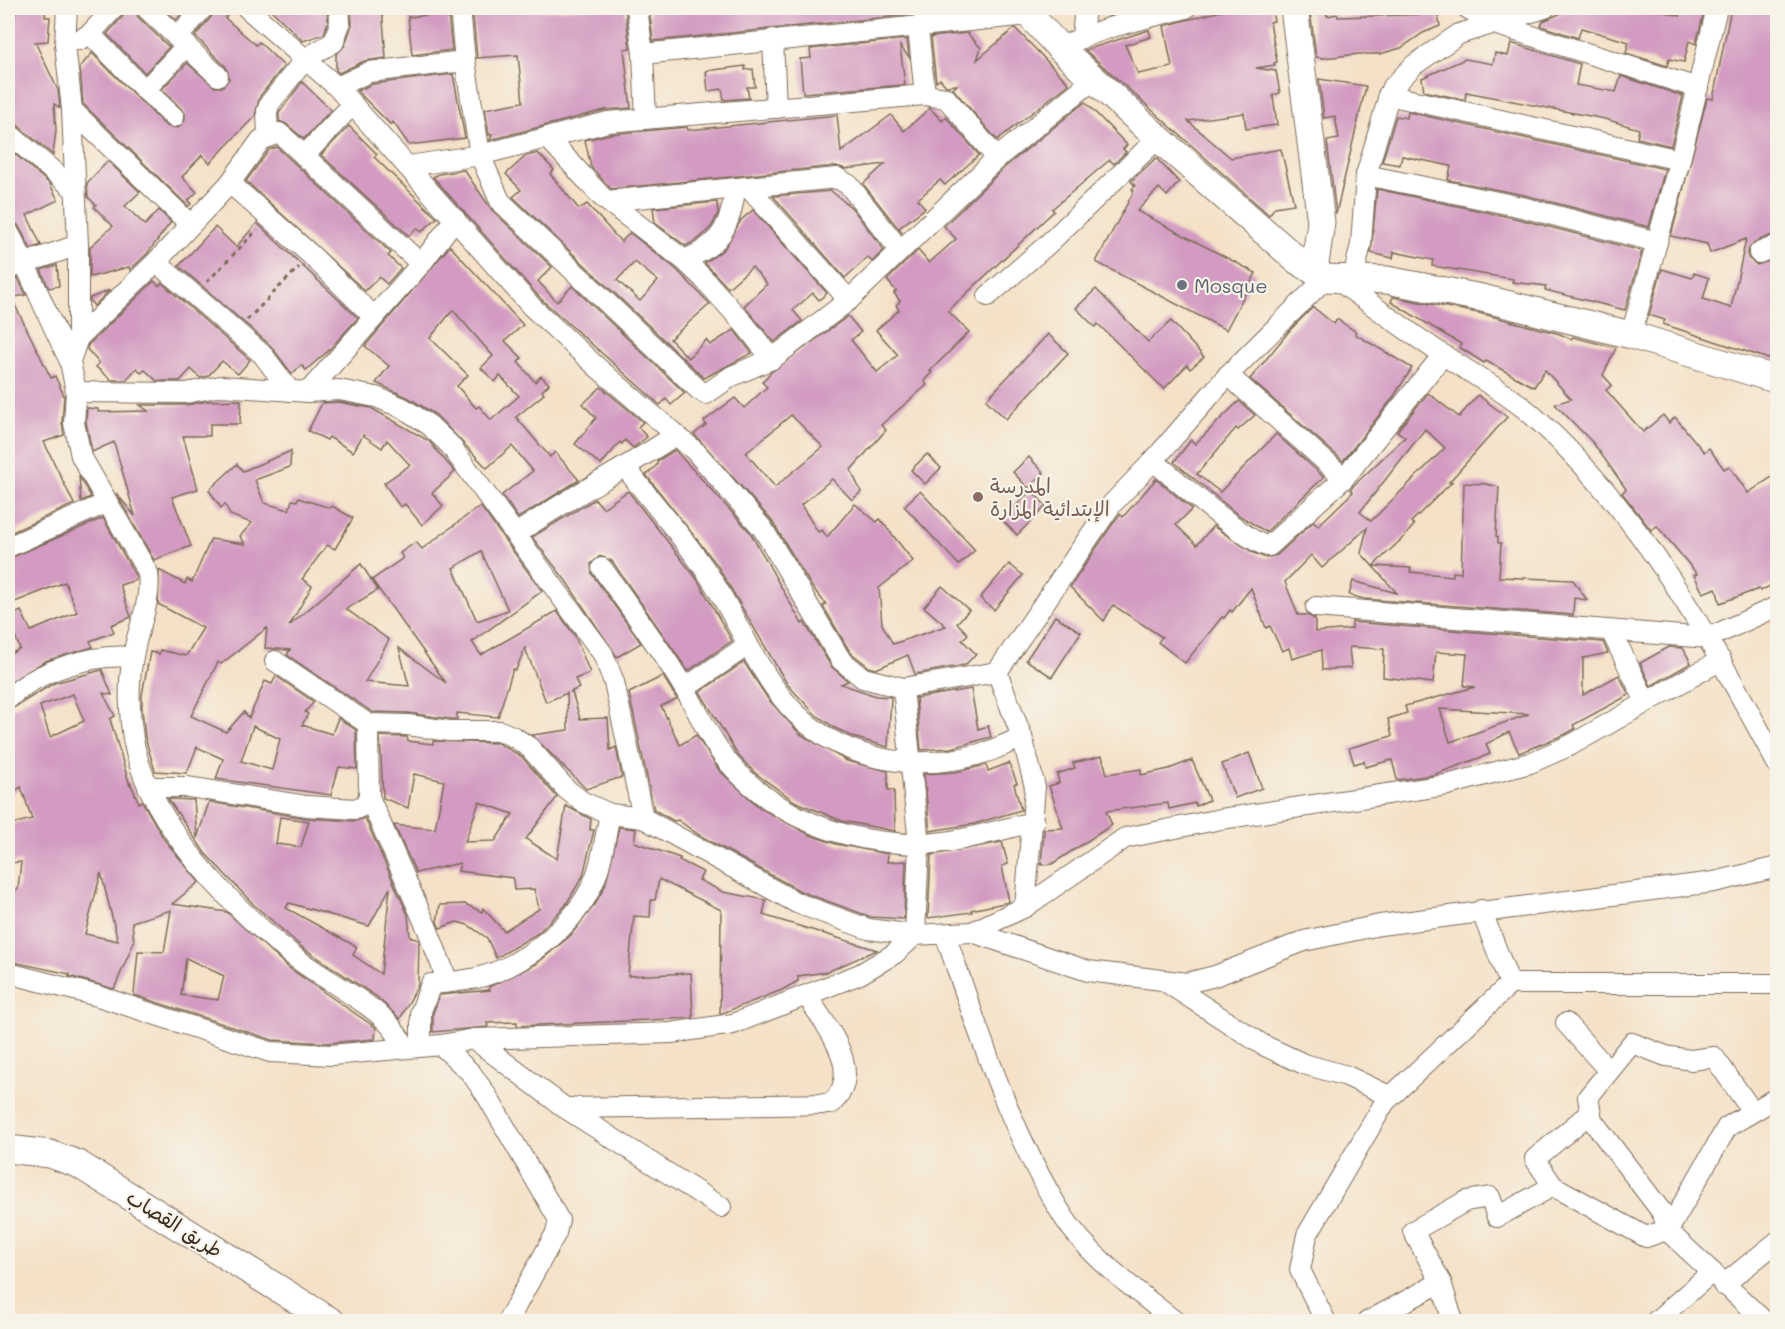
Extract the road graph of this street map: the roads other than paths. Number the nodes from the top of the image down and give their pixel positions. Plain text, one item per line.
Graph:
1 (67, 8) edge
2 (114, 8) edge
3 (146, 8) edge
4 (202, 8) edge
5 (247, 8) edge
6 (339, 8) edge
7 (460, 8) edge
8 (637, 8) edge
9 (1085, 8) edge
10 (1185, 8) edge
11 (1294, 8) edge
12 (1467, 8) edge
13 (1717, 8) edge
14 (1537, 9) edge
15 (1026, 11) edge
16 (1494, 24) junction
17 (918, 28) junction
18 (90, 34) junction
19 (773, 39) junction
20 (182, 41) junction
21 (1071, 42) junction
22 (64, 44) junction
23 (643, 54) junction
24 (305, 59) junction
25 (465, 61) junction
26 (218, 76) dead end
27 (1094, 79) junction
28 (337, 87) junction
29 (1698, 88) junction
30 (145, 90) junction
31 (925, 94) junction
32 (1388, 95) junction
33 (353, 104) junction
34 (776, 108) junction
35 (72, 110) junction
36 (174, 117) dead end
37 (646, 118) junction
38 (8, 133) edge
39 (268, 135) junction
40 (547, 137) junction
41 (1158, 138) junction
42 (480, 155) junction
43 (304, 156) junction
44 (997, 158) junction
45 (1680, 160) junction
46 (409, 166) junction
47 (1366, 175) junction
48 (230, 183) junction
49 (742, 188) junction
50 (74, 189) junction
51 (608, 201) junction
52 (455, 219) junction
53 (190, 224) junction
54 (8, 231) edge
55 (1657, 242) junction
56 (78, 245) junction
57 (899, 249) junction
58 (684, 260) junction
59 (156, 262) junction
60 (421, 264) junction
61 (16, 266) edge
62 (1332, 277) junction
63 (988, 296) dead end
64 (849, 300) junction
65 (374, 317) junction
66 (1631, 335) junction
67 (78, 338) junction
68 (1443, 355) junction
69 (772, 359) junction
70 (70, 362) junction
71 (1228, 375) junction
72 (1778, 380) edge
73 (76, 392) junction
74 (299, 392) junction
75 (674, 436) junction
76 (1154, 461) junction
77 (626, 468) junction
78 (1344, 478) junction
79 (106, 503) junction
80 (516, 534) junction
81 (8, 547) edge
82 (602, 568) dead end
83 (1778, 606) edge
84 (1316, 607) dead end
85 (1611, 631) junction
86 (1708, 638) junction
87 (748, 645) junction
88 (132, 657) junction
89 (1721, 660) junction
90 (274, 661) dead end
91 (997, 672) junction
92 (685, 688) junction
93 (903, 688) junction
94 (8, 699) edge
95 (1646, 702) junction
96 (368, 724) junction
97 (1022, 737) junction
98 (909, 763) junction
99 (1778, 765) edge
100 (148, 786) junction
101 (369, 797) junction
102 (610, 814) junction
103 (643, 818) junction
104 (1034, 822) junction
105 (919, 844) junction
106 (1778, 867) edge
107 (1025, 907) junction
108 (1481, 910) junction
109 (972, 932) junction
110 (945, 934) junction
111 (915, 935) junction
112 (8, 973) edge
113 (1165, 981) junction
114 (448, 982) junction
115 (1510, 984) junction
116 (1778, 984) edge
117 (807, 996) junction
118 (1566, 1023) dead end
119 (474, 1039) junction
120 (441, 1045) junction
121 (413, 1046) junction
122 (1609, 1071) junction
123 (1389, 1096) junction
124 (1778, 1097) edge
125 (565, 1108) junction
126 (1752, 1111) junction
127 (1591, 1112) junction
128 (8, 1149) edge
129 (1553, 1186) junction
130 (720, 1207) dead end
131 (1669, 1229) junction
132 (1778, 1241) edge
133 (1717, 1278) junction
134 (1441, 1282) junction
135 (332, 1322) edge
136 (507, 1322) edge
137 (1176, 1322) edge
138 (1326, 1322) edge
139 (1367, 1322) edge
140 (1453, 1322) edge
141 (1655, 1322) edge
142 (1765, 1322) edge

1 - 22 street
2 - 18 street
3 - 20 street
4 - 20 street
5 - 24 street
6 - 24 street
7 - 25 street
8 - 23 street
9 - 21 street
10 - 21 street
11 - 62 street
12 - 16 street
13 - 29 street
14 - 16 street
15 - 17 street
15 - 21 street
16 - 29 street
16 - 32 street
17 - 19 street
17 - 31 street
18 - 22 street
18 - 30 street
19 - 23 street
19 - 34 street
20 - 26 street
20 - 30 street
21 - 27 street
22 - 35 street
23 - 37 street
24 - 28 street
24 - 39 street
25 - 28 street
25 - 42 street
27 - 41 street
27 - 44 street
28 - 33 street
29 - 45 street
30 - 36 street
31 - 34 street
31 - 44 street
32 - 45 street
32 - 47 street
33 - 43 street
33 - 46 street
34 - 37 street
35 - 50 street
35 - 53 street
37 - 40 street
38 - 50 street
39 - 43 street
39 - 48 street
40 - 42 street
40 - 51 street
41 - 62 street
41 - 63 street
42 - 46 street
42 - 69 street
43 - 60 street
44 - 57 street
45 - 55 street
46 - 52 street
47 - 55 street
47 - 62 street
48 - 53 street
48 - 65 street
49 - 51 street
49 - 57 street
49 - 58 street
49 - 64 street
50 - 56 street
51 - 58 street
52 - 60 street
52 - 75 street
53 - 59 street
54 - 61 street
55 - 66 street
56 - 61 street
56 - 67 street
57 - 64 street
58 - 69 street
59 - 67 street
59 - 74 street
60 - 65 street
61 - 70 street
62 - 66 street
62 - 68 street
62 - 71 street
64 - 69 street
65 - 74 street
66 - 72 street
67 - 70 street
68 - 78 street
68 - 86 street
70 - 73 street
71 - 76 street
71 - 78 street
73 - 74 street
73 - 79 street
74 - 80 street
75 - 77 street
75 - 93 street
76 - 78 street
76 - 91 street
77 - 80 street
77 - 87 street
79 - 81 street
79 - 88 street
80 - 103 street
82 - 92 street
83 - 86 street
84 - 85 street
85 - 86 street
85 - 95 street
86 - 89 street
87 - 92 street
87 - 98 street
88 - 94 street
88 - 100 street
89 - 95 street
89 - 99 street
90 - 96 street
91 - 93 street
91 - 97 street
92 - 105 street
93 - 98 street
95 - 107 street
96 - 101 street
96 - 102 street
97 - 98 street
97 - 104 street
98 - 105 street
100 - 101 street
100 - 121 street
101 - 114 street
102 - 103 street
102 - 114 street
103 - 111 street
104 - 105 street
104 - 107 street
105 - 111 street
106 - 108 street
107 - 109 street
108 - 113 street
108 - 115 street
109 - 110 street
109 - 113 street
110 - 111 street
110 - 137 street
111 - 117 street
112 - 121 street
113 - 123 street
114 - 121 street
115 - 116 street
115 - 123 street
117 - 119 street
117 - 125 street
118 - 122 street
119 - 120 street
119 - 125 street
120 - 121 street
120 - 136 street
122 - 126 street
122 - 127 street
123 - 138 street
124 - 126 street
125 - 130 street
126 - 131 street
127 - 129 street
127 - 131 street
128 - 135 street, طريق القصاب
129 - 131 street
129 - 134 street
131 - 133 street
132 - 133 street
133 - 141 street
133 - 142 street
134 - 139 street
134 - 140 street

